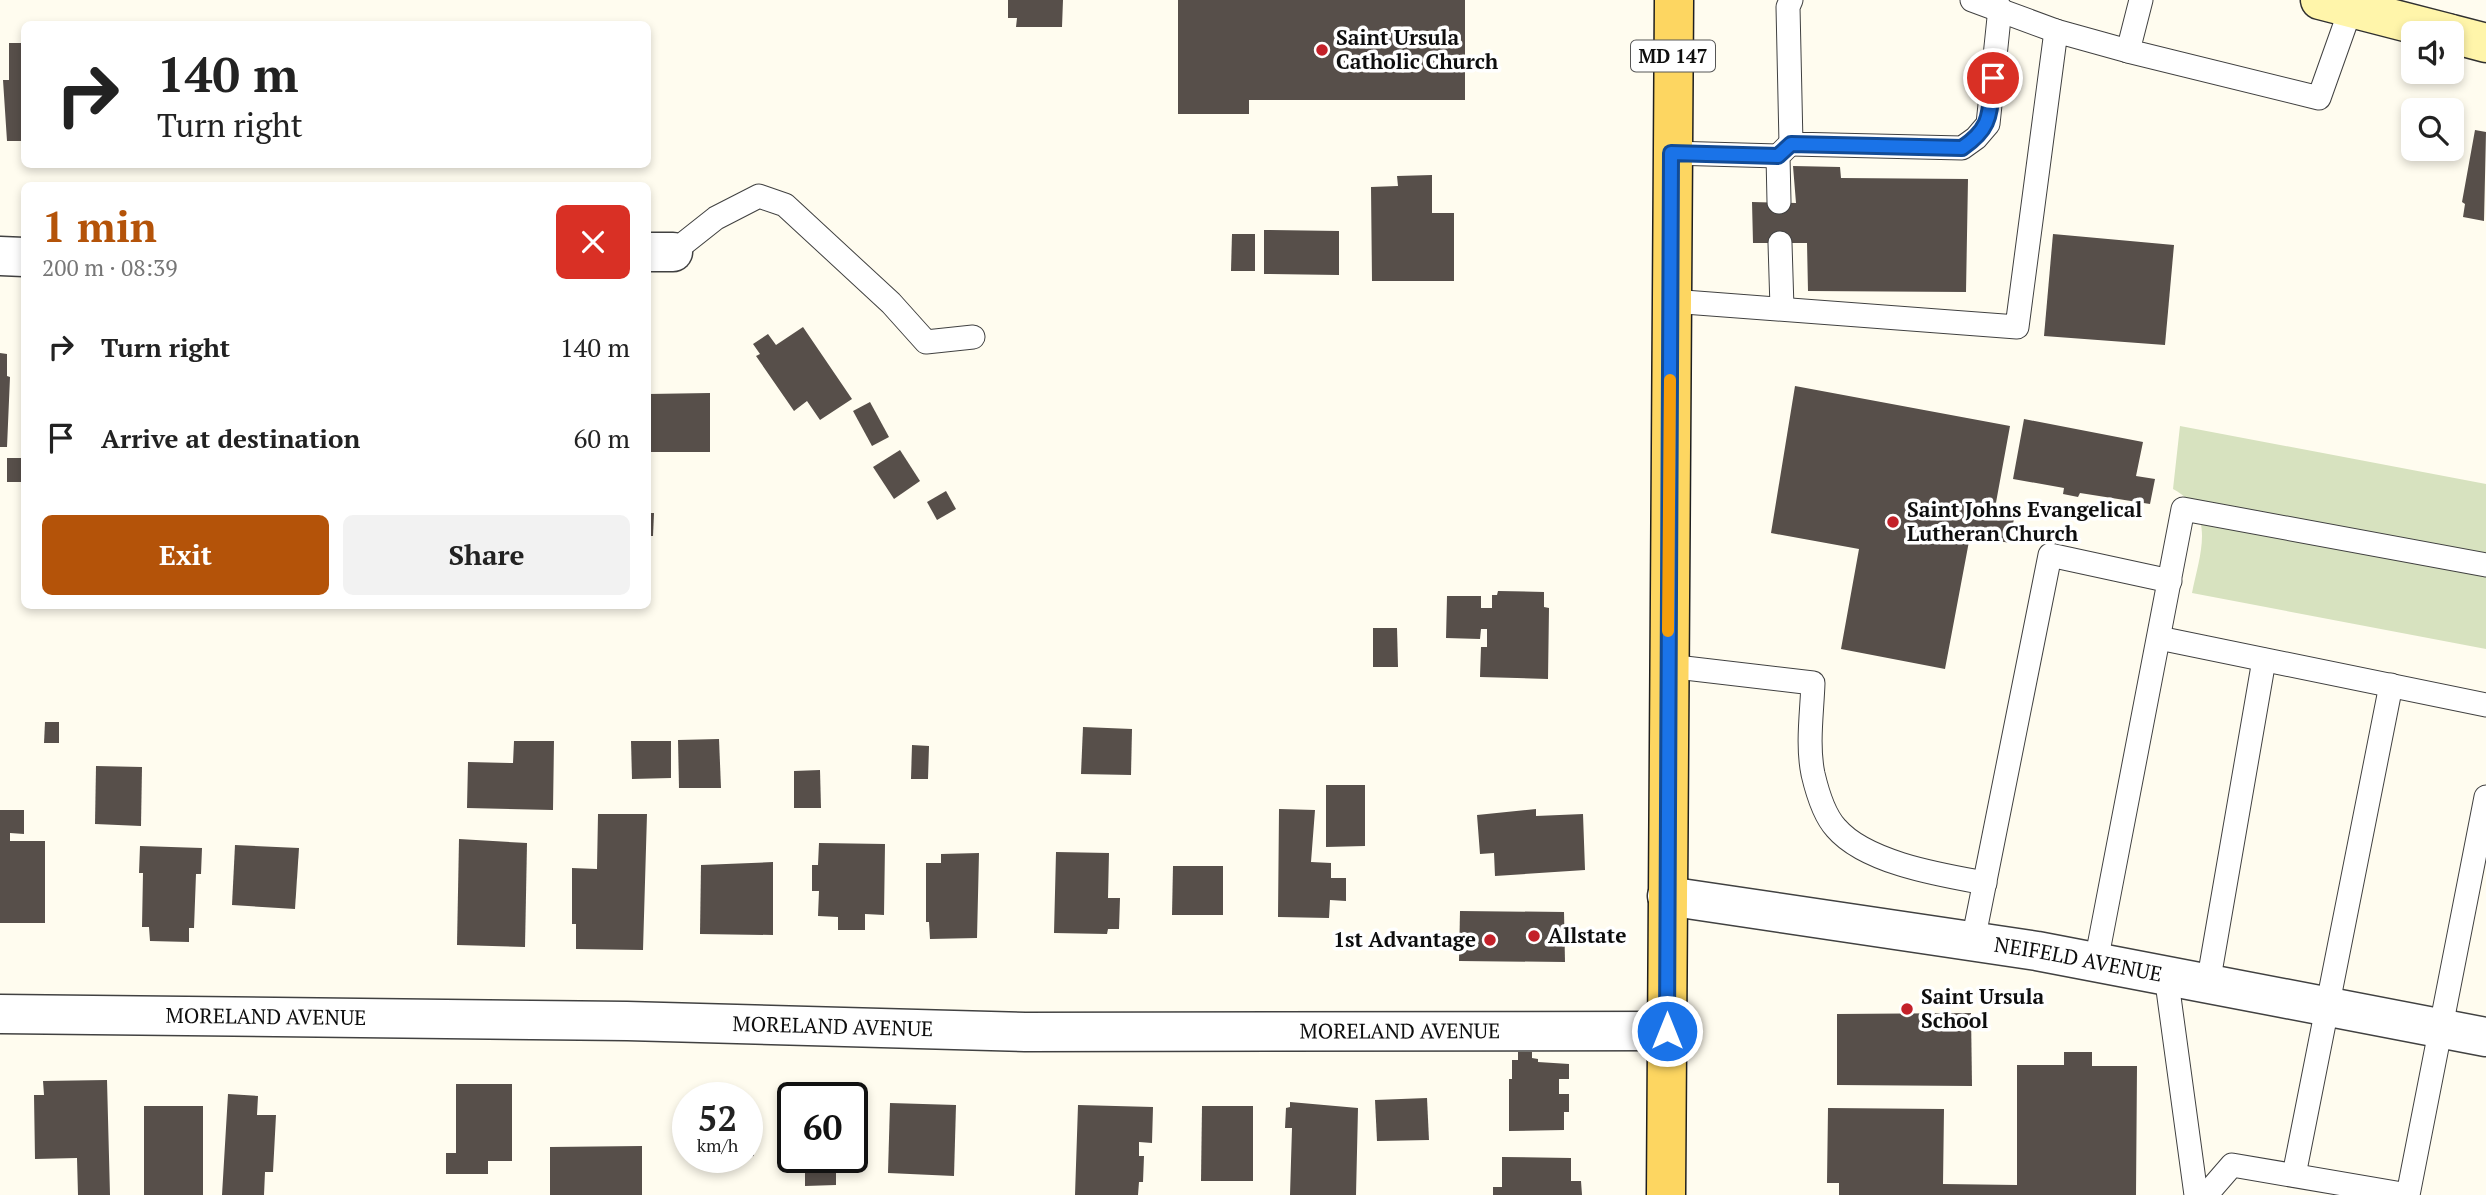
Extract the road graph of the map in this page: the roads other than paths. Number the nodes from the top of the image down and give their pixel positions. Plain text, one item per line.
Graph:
1 (1674, 0) edge
2 (1791, 0) edge
3 (1972, 0) edge
4 (2141, 0) edge
5 (2335, 4) edge
6 (2000, 8) junction
7 (2401, 21) edge
8 (2056, 31) junction
9 (2464, 38) edge
10 (2486, 43) edge
11 (2129, 51) junction
12 (1784, 150) junction
13 (1671, 153) junction
14 (1779, 202) dead end
15 (1780, 243) dead end
16 (660, 252) edge
17 (0, 256) edge
18 (21, 257) edge
19 (1671, 302) junction
20 (1782, 308) junction
21 (973, 337) dead end
22 (2486, 565) edge
23 (2170, 581) junction
24 (2159, 638) junction
25 (2264, 660) junction
26 (1668, 666) junction
27 (2391, 685) junction
28 (2486, 705) edge
29 (2486, 797) edge
30 (1984, 883) junction
31 (1667, 897) junction
32 (1973, 941) junction
33 (2096, 962) junction
34 (2166, 975) junction
35 (2208, 984) junction
36 (2326, 1006) junction
37 (0, 1014) edge
38 (2441, 1028) junction
39 (1667, 1031) junction
40 (2486, 1037) edge
41 (2294, 1175) junction
42 (1666, 1195) edge
43 (2196, 1195) edge
44 (2206, 1195) edge

1 - 13 main road, MD 147
2 - 12 lane
3 - 6 lane
4 - 11 lane
5 - 7 main road
5 - 11 lane
6 - 8 lane
6 - 12 lane
8 - 11 lane
8 - 20 lane
9 - 10 main road
12 - 13 lane
12 - 14 lane
13 - 19 main road, MD 147
15 - 20 lane
16 - 21 lane
17 - 18 street
19 - 20 lane
19 - 26 main road, MD 147
22 - 23 lane
23 - 24 lane
23 - 30 lane
24 - 25 lane
24 - 33 lane
25 - 27 lane
25 - 35 lane
26 - 30 lane
26 - 31 main road, MD 147
27 - 28 lane
27 - 36 lane
29 - 38 lane
30 - 32 lane
31 - 32 street, NEIFELD AVENUE
31 - 39 main road, MD 147
32 - 33 street, NEIFELD AVENUE
33 - 34 street, NEIFELD AVENUE
34 - 35 street, NEIFELD AVENUE
34 - 43 lane
35 - 36 street, NEIFELD AVENUE
36 - 38 street, NEIFELD AVENUE
36 - 41 lane
37 - 39 street, MORELAND AVENUE
38 - 40 street, NEIFELD AVENUE
38 - 41 lane
39 - 42 main road, MD 147
41 - 44 lane

